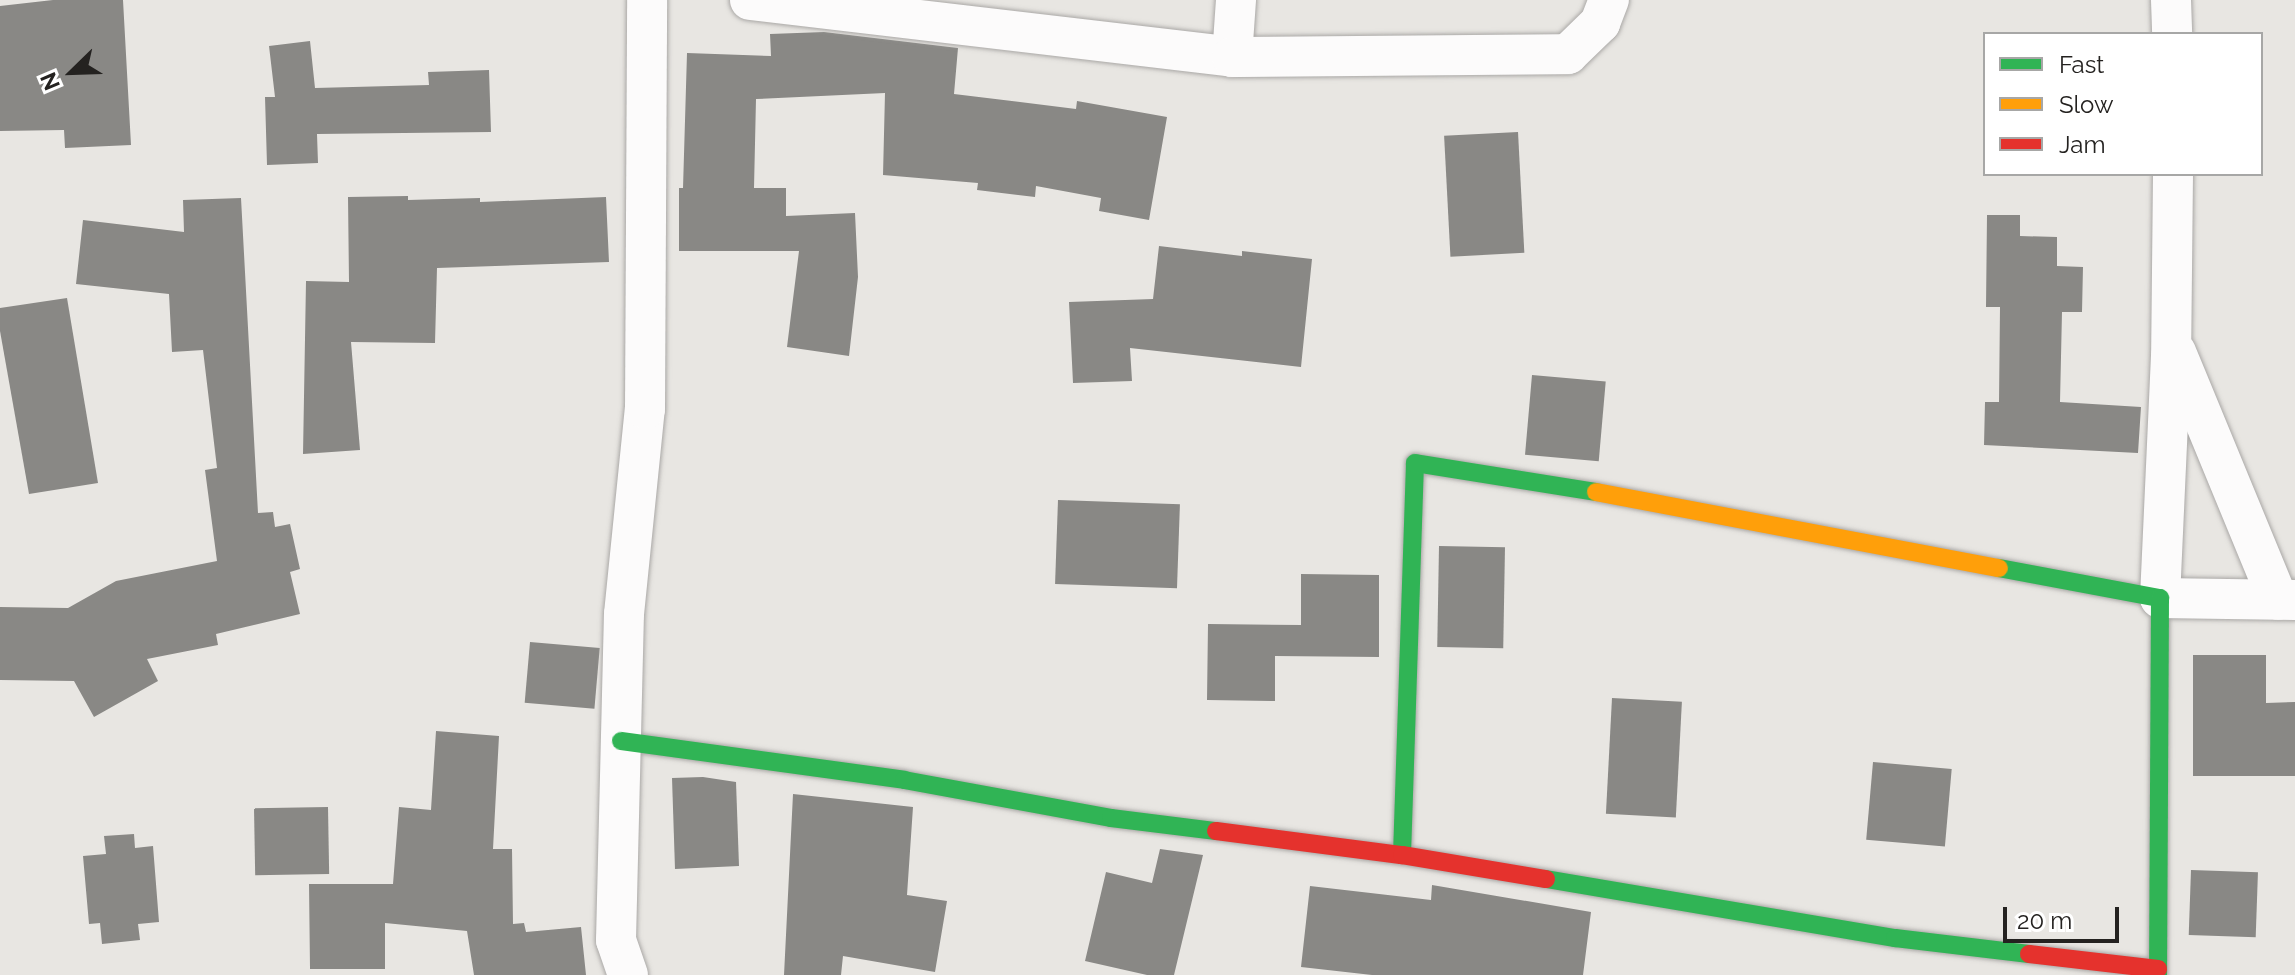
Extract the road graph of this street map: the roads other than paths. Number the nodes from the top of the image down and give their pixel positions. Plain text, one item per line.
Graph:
1 (647, 0) edge
2 (750, 0) edge
3 (1236, 0) edge
4 (1609, 0) edge
5 (2171, 0) edge
6 (2172, 32) edge
7 (1232, 57) junction
8 (2173, 176) edge
9 (2172, 340) junction
10 (2160, 598) junction
11 (2287, 600) edge
12 (621, 741) junction
13 (1402, 855) junction
14 (2158, 972) edge
15 (628, 975) edge

1 - 12 street
2 - 7 street
3 - 7 street
4 - 7 street
5 - 6 street
8 - 9 street
9 - 10 street
9 - 11 street
10 - 11 street
10 - 13 street
10 - 14 street
12 - 13 street
12 - 15 street
13 - 14 street

